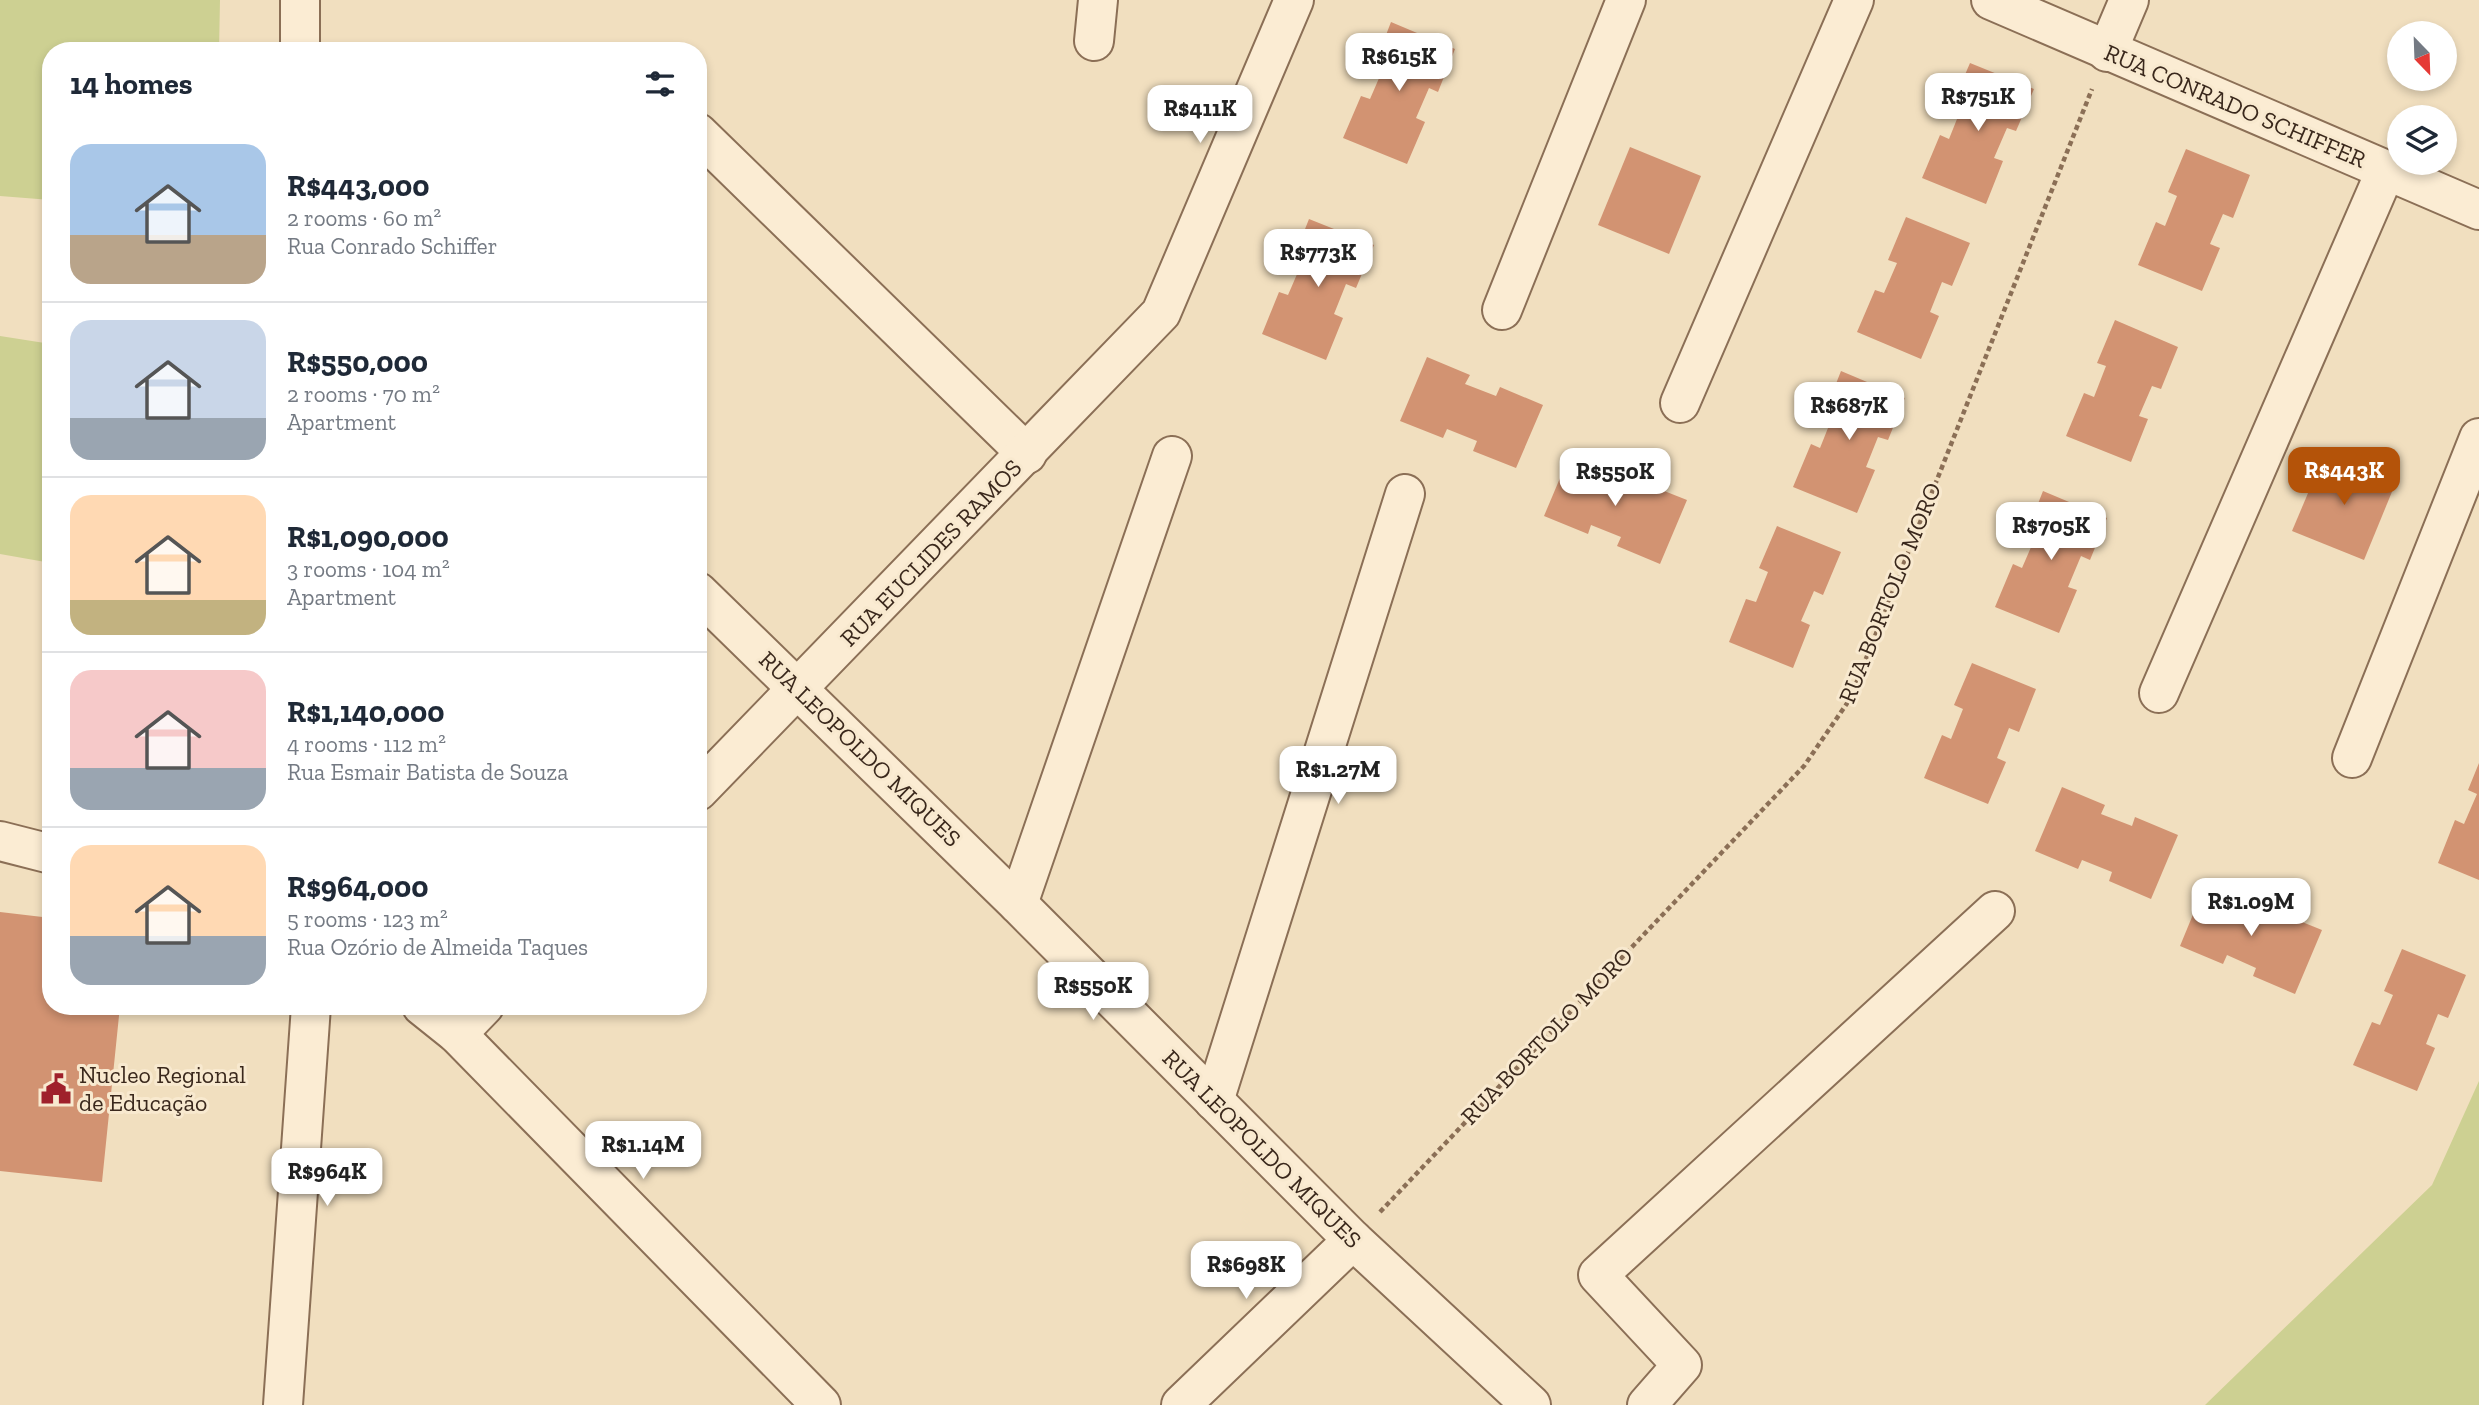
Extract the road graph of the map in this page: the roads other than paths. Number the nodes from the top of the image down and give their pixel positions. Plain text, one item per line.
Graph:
1 (300, 0) edge
2 (1098, 0) edge
3 (1293, 0) edge
4 (1626, 0) edge
5 (1854, 0) edge
6 (1992, 0) edge
7 (2129, 0) edge
8 (1094, 41) dead end
9 (300, 42) edge
10 (2108, 52) junction
11 (707, 142) edge
12 (2386, 170) junction
13 (2479, 210) edge
14 (1502, 310) dead end
15 (1680, 403) dead end
16 (2479, 438) edge
17 (1027, 454) junction
18 (1172, 456) dead end
19 (1405, 494) dead end
20 (707, 601) edge
21 (800, 689) junction
22 (2159, 693) dead end
23 (2352, 758) dead end
24 (707, 782) edge
25 (0, 841) edge
26 (42, 852) edge
27 (1018, 904) junction
28 (1995, 911) dead end
29 (310, 1015) edge
30 (433, 1015) edge
31 (475, 1015) edge
32 (457, 1034) junction
33 (1214, 1101) junction
34 (1353, 1240) junction
35 (283, 1405) edge
36 (821, 1405) edge
37 (1181, 1405) edge
38 (1531, 1405) edge
39 (1647, 1405) edge

1 - 9 street
2 - 8 street
3 - 17 street, RUA EUCLIDES RAMOS
4 - 14 street
5 - 15 street
6 - 10 street, RUA CONRADO SCHIFFER
7 - 10 street
10 - 12 street, RUA CONRADO SCHIFFER
11 - 17 street
12 - 13 street, RUA CONRADO SCHIFFER
12 - 22 street
16 - 23 street
17 - 21 street, RUA EUCLIDES RAMOS
18 - 27 street
19 - 33 street
20 - 21 street, RUA LEOPOLDO MIQUES
21 - 24 street, RUA EUCLIDES RAMOS
21 - 27 street, RUA LEOPOLDO MIQUES
25 - 26 street
27 - 33 street, RUA LEOPOLDO MIQUES
28 - 39 street
29 - 35 street
30 - 32 street
31 - 32 street
32 - 36 street
33 - 34 street, RUA LEOPOLDO MIQUES
34 - 37 street
34 - 38 street, RUA LEOPOLDO MIQUES

